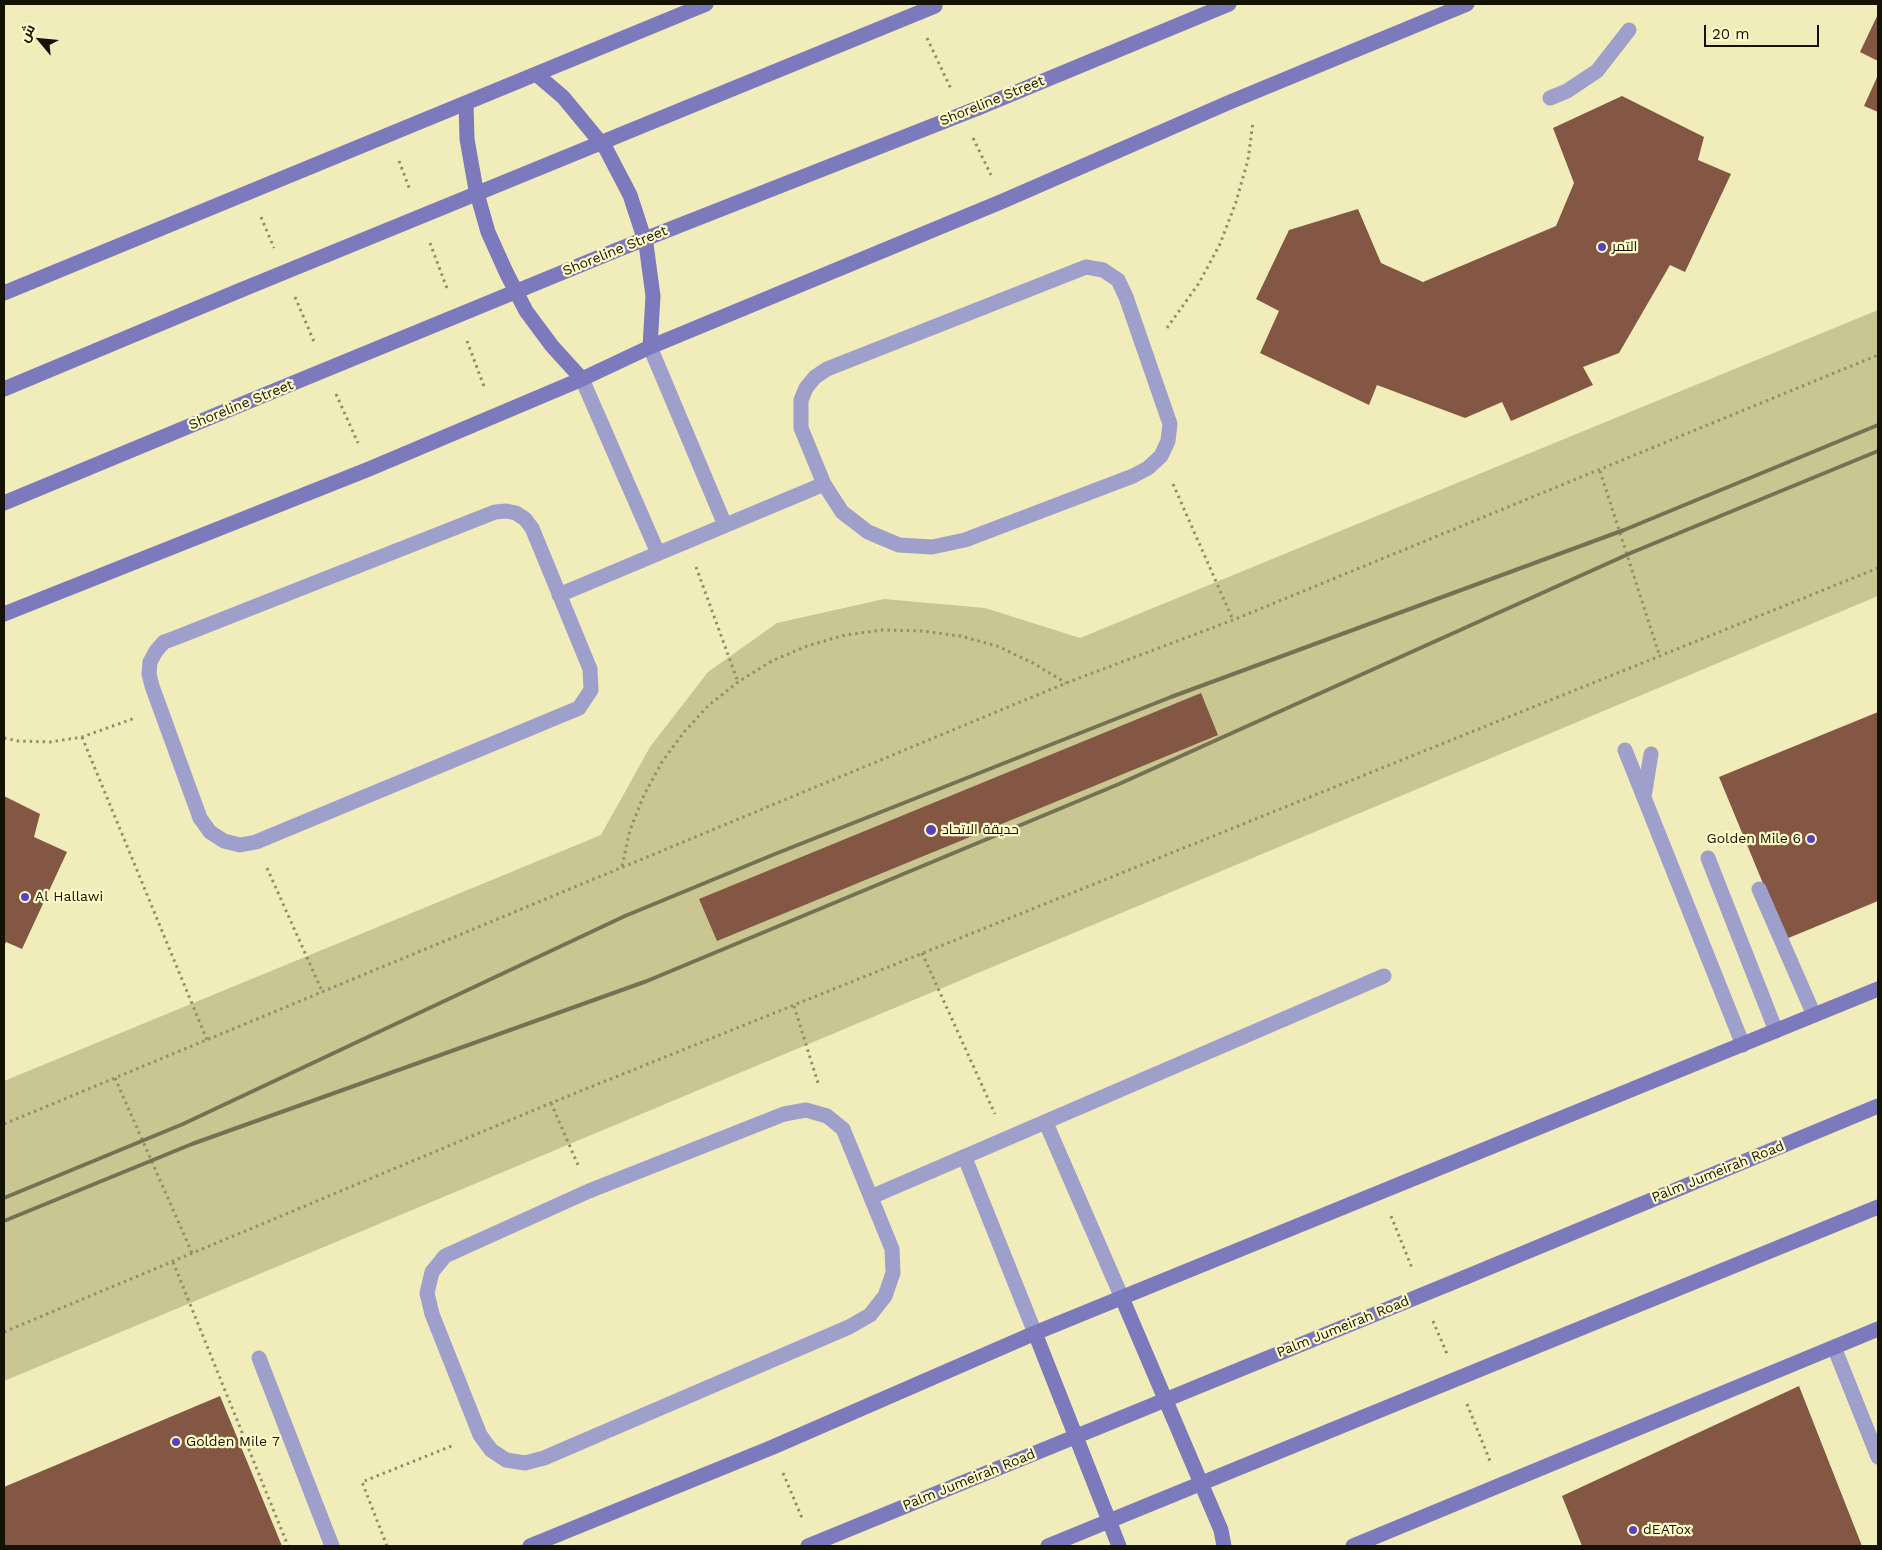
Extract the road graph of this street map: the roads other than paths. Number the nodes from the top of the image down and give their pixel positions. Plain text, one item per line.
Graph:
1 (706, 4) edge
2 (1228, 4) edge
3 (1467, 4) edge
4 (938, 5) edge
5 (1628, 30) dead end
6 (536, 74) junction
7 (1550, 98) dead end
8 (466, 103) junction
9 (4, 293) edge
10 (650, 347) junction
11 (582, 379) junction
12 (4, 389) edge
13 (824, 484) junction
14 (4, 503) edge
15 (725, 525) junction
16 (658, 553) junction
17 (559, 594) junction
18 (4, 614) edge
19 (1625, 750) dead end
20 (1651, 754) dead end
21 (1644, 798) junction
22 (1708, 858) dead end
23 (1759, 889) dead end
24 (1384, 976) dead end
25 (1878, 989) edge
26 (1814, 1015) junction
27 (1776, 1030) junction
28 (1743, 1045) junction
29 (1878, 1106) edge
30 (1046, 1123) junction
31 (965, 1158) junction
32 (871, 1197) junction
33 (1878, 1207) edge
34 (1122, 1298) junction
35 (1878, 1329) edge
36 (1035, 1333) junction
37 (1834, 1347) junction
38 (259, 1358) dead end
39 (1878, 1457) edge
40 (332, 1546) edge
41 (530, 1546) edge
42 (808, 1546) edge
43 (1048, 1546) edge
44 (1118, 1546) edge
45 (1224, 1546) edge
46 (1353, 1546) edge

1 - 6 street
2 - 14 street, Shoreline Street, bridge
3 - 10 street
4 - 12 street, bridge
5 - 7 lane
6 - 8 street
6 - 10 street
8 - 9 street
8 - 11 street
10 - 11 street
10 - 15 lane
11 - 16 lane
11 - 18 street
13 - 13 lane
13 - 15 lane
15 - 16 lane
16 - 17 lane
17 - 17 lane
19 - 21 lane
20 - 21 lane
21 - 28 lane
22 - 27 lane
23 - 26 lane
24 - 30 lane
25 - 26 street
26 - 27 street
27 - 28 street
28 - 34 street
29 - 42 street, Palm Jumeirah Road, bridge
30 - 31 lane
30 - 34 lane
31 - 32 lane
31 - 36 lane
32 - 32 lane
33 - 43 street, bridge
34 - 36 street
34 - 45 street
35 - 37 street
36 - 41 street
36 - 44 street
37 - 39 lane
37 - 46 street
38 - 40 lane

